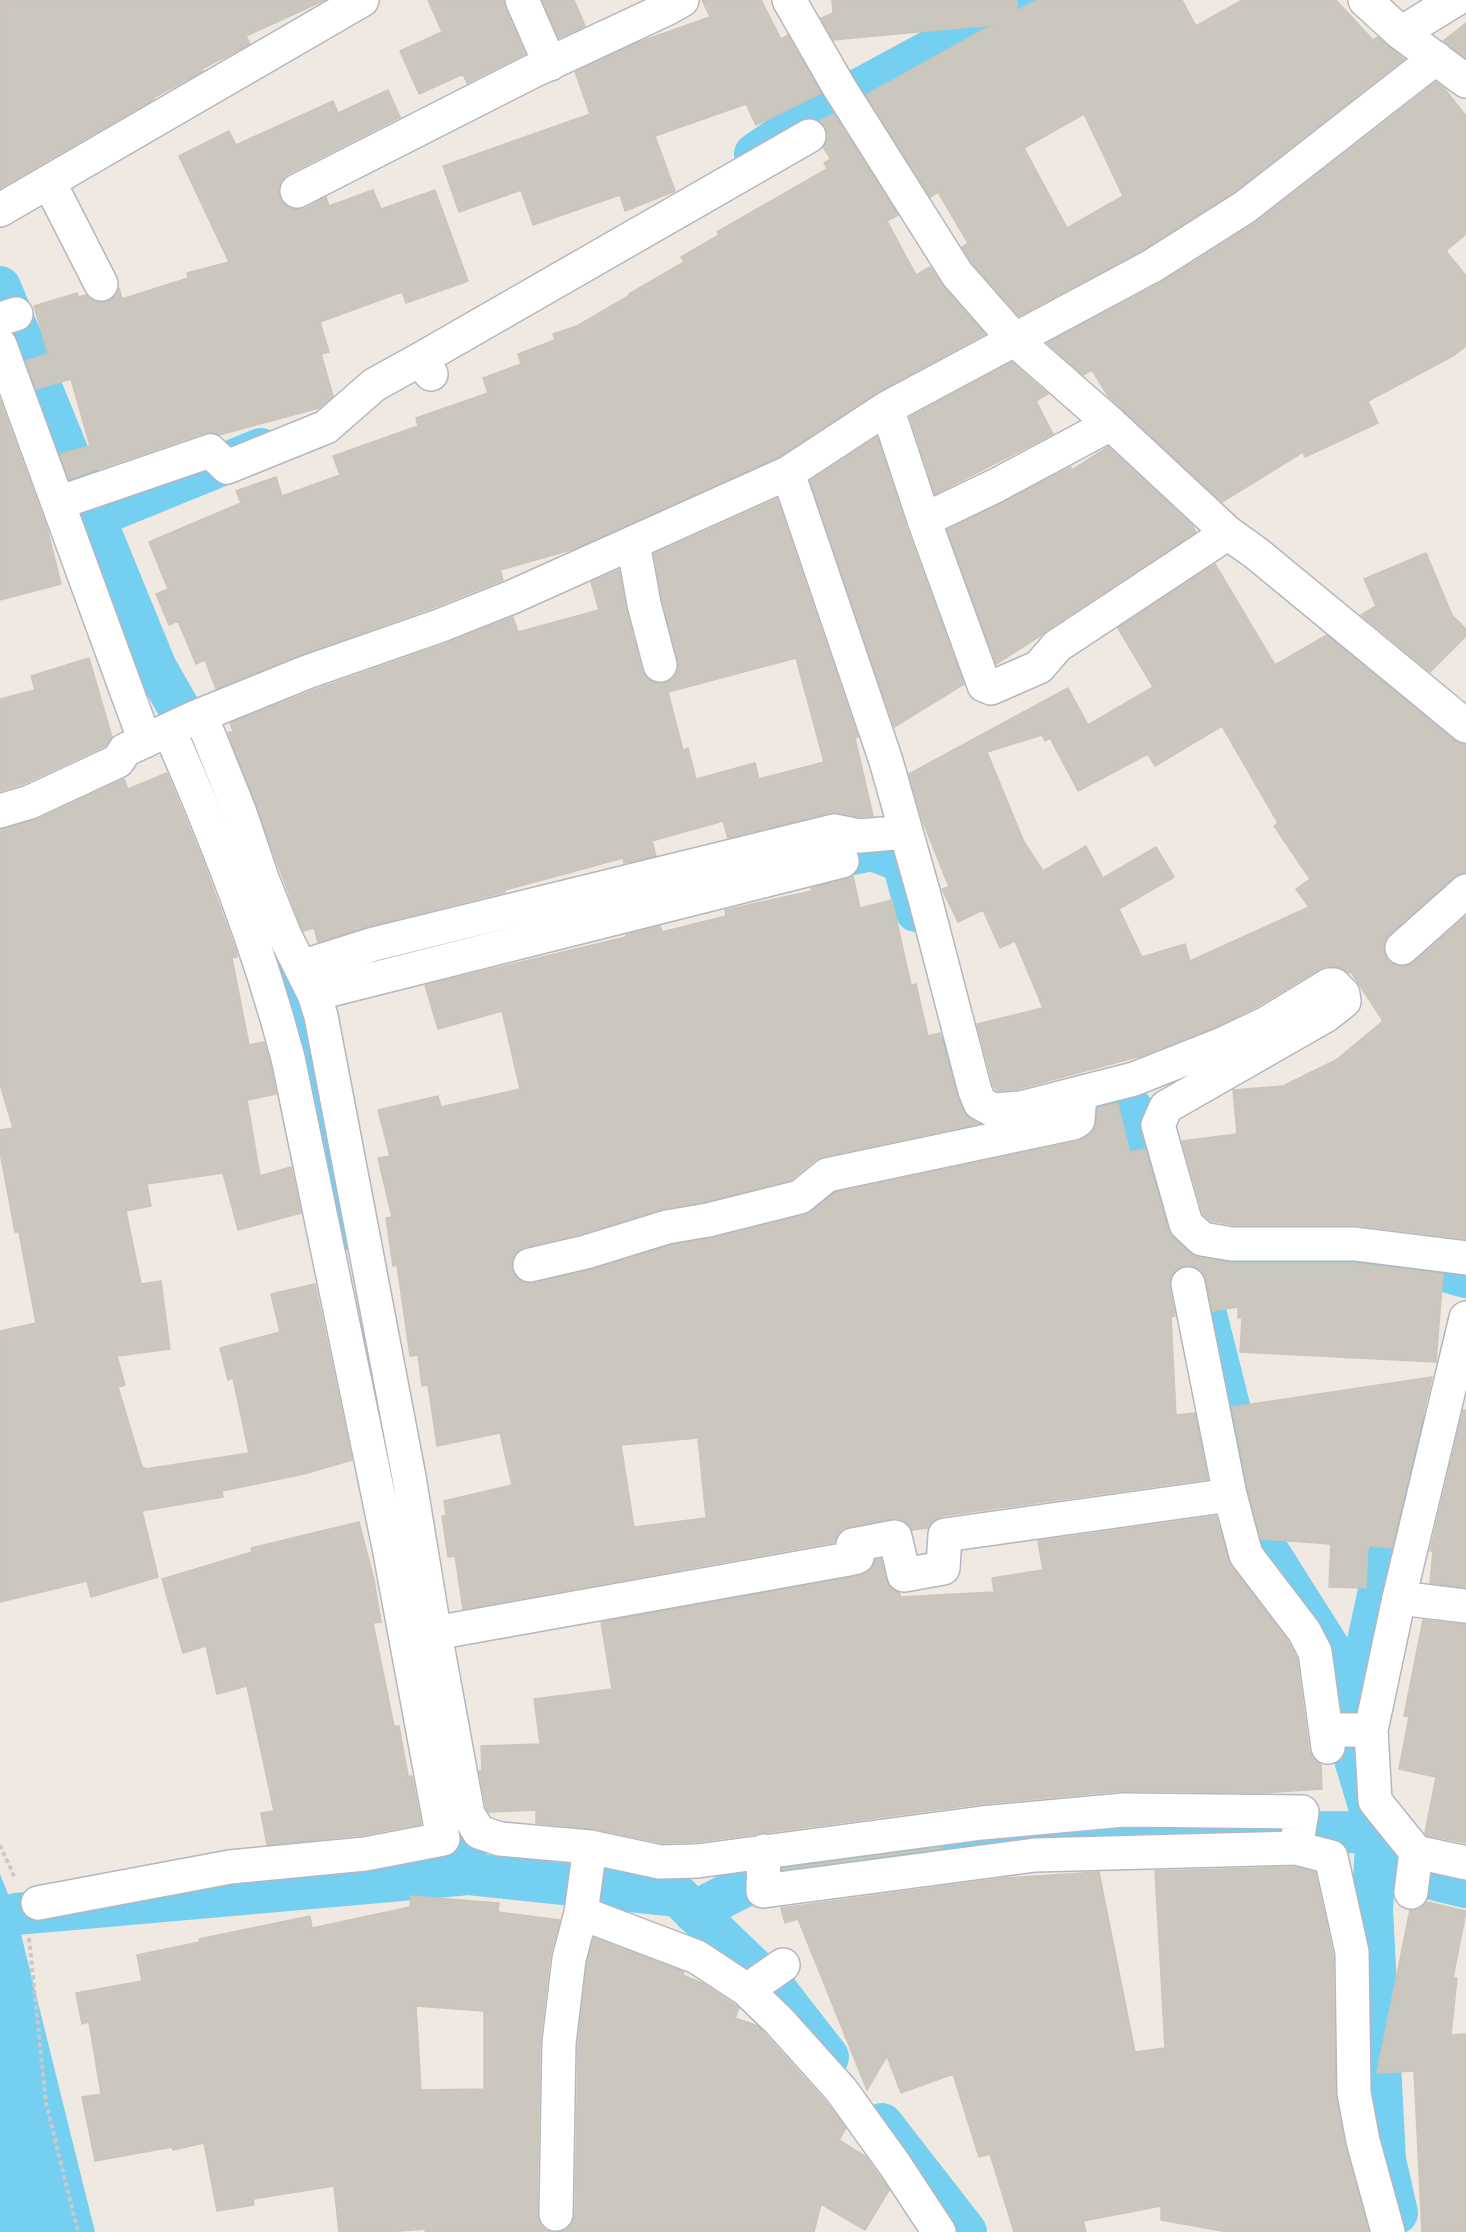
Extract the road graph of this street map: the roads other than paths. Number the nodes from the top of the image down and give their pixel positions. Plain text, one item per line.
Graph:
1 (362, 0) edge
2 (522, 0) edge
3 (682, 0) edge
4 (789, 0) edge
5 (1365, 0) edge
6 (1455, 0) edge
7 (1401, 33) junction
8 (1436, 58) junction
9 (550, 64) junction
10 (1466, 81) edge
11 (809, 136) dead end
12 (49, 182) junction
13 (297, 191) dead end
14 (0, 210) edge
15 (100, 284) dead end
16 (1015, 340) junction
17 (0, 345) edge
18 (886, 408) junction
19 (1111, 424) junction
20 (788, 473) junction
21 (58, 503) junction
22 (924, 520) junction
23 (1228, 533) junction
24 (633, 543) junction
25 (660, 665) dead end
26 (1466, 726) edge
27 (176, 727) junction
28 (0, 811) edge
29 (224, 817) junction
30 (906, 832) junction
31 (1466, 891) edge
32 (1402, 948) dead end
33 (306, 977) junction
34 (1079, 1104) junction
35 (363, 1237) junction
36 (327, 1245) junction
37 (1466, 1258) edge
38 (530, 1264) dead end
39 (1188, 1284) dead end
40 (1466, 1318) edge
41 (410, 1477) junction
42 (375, 1483) junction
43 (1230, 1495) junction
44 (1399, 1598) junction
45 (1466, 1606) edge
46 (435, 1633) junction
47 (1371, 1730) junction
48 (1034, 1818) junction
49 (479, 1832) junction
50 (443, 1839) junction
51 (590, 1847) junction
52 (1296, 1848) junction
53 (764, 1851) junction
54 (1416, 1852) junction
55 (1035, 1855) junction
56 (1466, 1863) edge
57 (1411, 1892) dead end
58 (581, 1913) junction
59 (33, 1918) road end
60 (783, 1965) dead end
61 (747, 1990) junction
62 (556, 2214) dead end
63 (939, 2232) edge
64 (1388, 2232) edge

1 - 12 street
2 - 9 street
3 - 9 street
4 - 16 street
5 - 7 street
6 - 7 street
7 - 8 street
8 - 10 street
8 - 16 street
9 - 13 street
11 - 21 street
12 - 14 street
12 - 15 street
16 - 18 street
16 - 19 street
17 - 21 street
18 - 20 street
18 - 22 street
19 - 22 street
19 - 23 street
20 - 24 street
20 - 30 street
21 - 27 street
22 - 23 street
23 - 26 street
24 - 25 street
24 - 27 street
27 - 28 street
27 - 29 street
29 - 33 street
29 - 36 street
30 - 33 street
30 - 34 street
31 - 32 street
33 - 35 street
34 - 37 street
34 - 38 street
35 - 36 street
35 - 41 street
36 - 42 street
39 - 43 street
40 - 44 street
41 - 42 street
41 - 46 street
42 - 50 street
43 - 46 street
43 - 47 street
44 - 45 street
44 - 47 street
46 - 49 street
47 - 54 street
48 - 52 street
48 - 53 street
48 - 55 street
49 - 50 street
49 - 51 street
50 - 59 street
51 - 53 street
51 - 58 street
52 - 55 street
52 - 64 street
53 - 55 street
54 - 56 street
54 - 57 street
58 - 61 street
58 - 62 street
60 - 61 street
61 - 63 street

